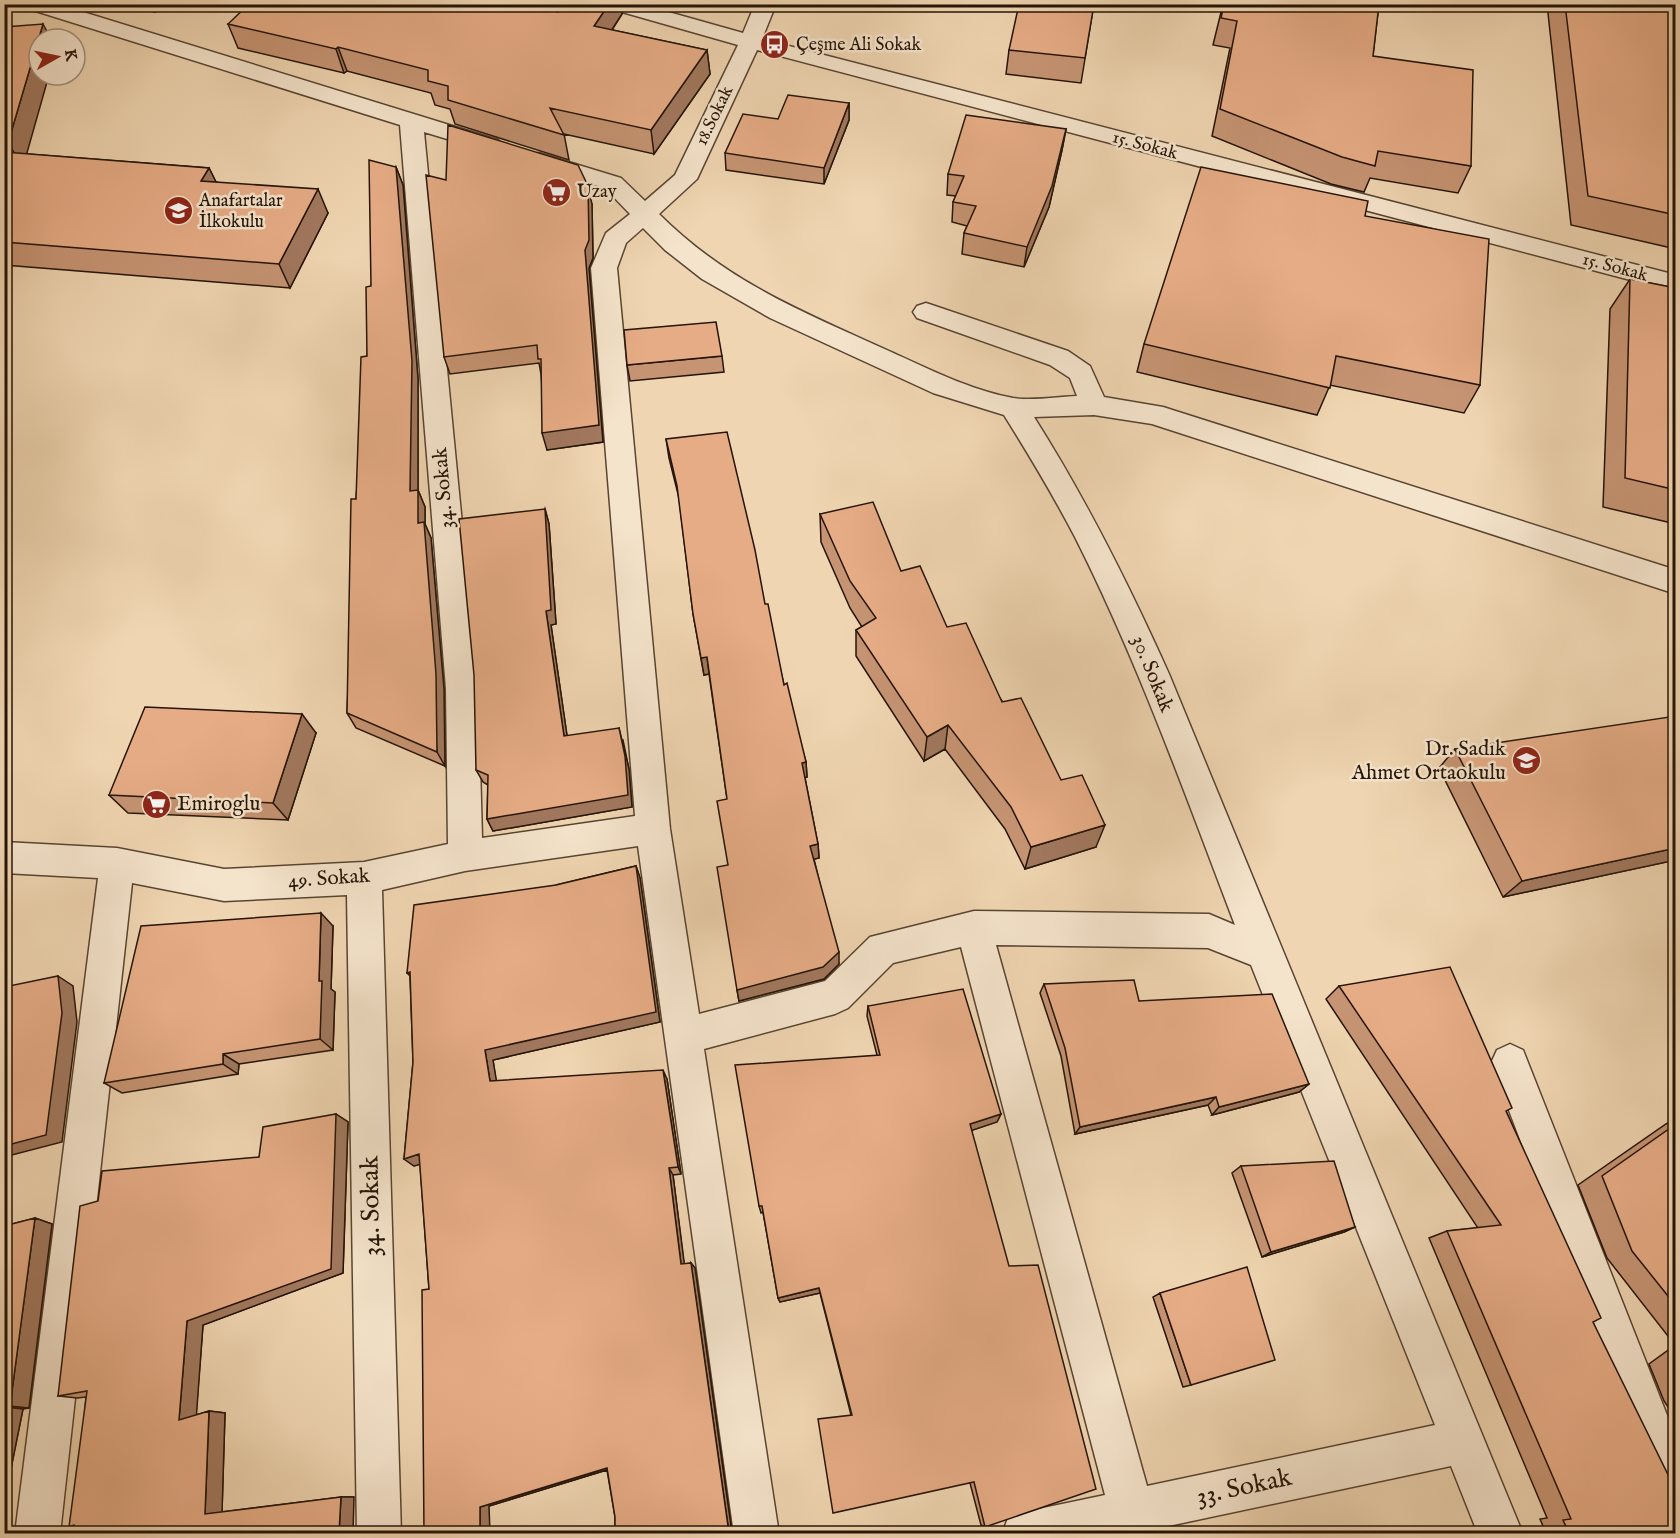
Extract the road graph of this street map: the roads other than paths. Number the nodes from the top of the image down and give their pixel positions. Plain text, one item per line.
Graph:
1 (33, 4) edge
2 (615, 4) edge
3 (766, 4) edge
4 (750, 42) junction
5 (411, 120) junction
6 (645, 214) junction
7 (1676, 284) edge
8 (926, 312) dead end
9 (1094, 405) junction
10 (1014, 408) junction
11 (1676, 582) edge
12 (652, 830) junction
13 (465, 856) junction
14 (4, 857) edge
15 (117, 864) junction
16 (364, 878) junction
17 (974, 928) junction
18 (1264, 953) junction
19 (683, 1036) junction
20 (1510, 1063) dead end
21 (1465, 1442) junction
22 (1676, 1481) edge
23 (1135, 1522) edge
24 (37, 1533) edge
25 (379, 1533) edge
26 (757, 1533) edge
27 (1024, 1533) edge
28 (1501, 1533) edge

1 - 5 street
2 - 4 street, 15. Sokak
3 - 4 street, 18.Sokak
4 - 6 street, 18.Sokak
4 - 7 street, 15. Sokak
5 - 6 street
5 - 13 street, 34. Sokak
6 - 10 street
6 - 12 street, 18.Sokak
8 - 9 street
9 - 10 street
9 - 11 street
10 - 18 street, 30. Sokak
12 - 13 street, 49. Sokak
12 - 19 street, 18.Sokak
13 - 16 street, 49. Sokak
14 - 15 street, 49. Sokak
15 - 16 street, 49. Sokak
15 - 24 street
16 - 25 street, 34. Sokak
17 - 18 street
17 - 19 street
17 - 23 street
18 - 21 street, 30. Sokak
19 - 26 street, 18.Sokak
20 - 22 street
21 - 23 street, 33. Sokak
21 - 28 street, 30. Sokak
23 - 27 street, 33. Sokak

